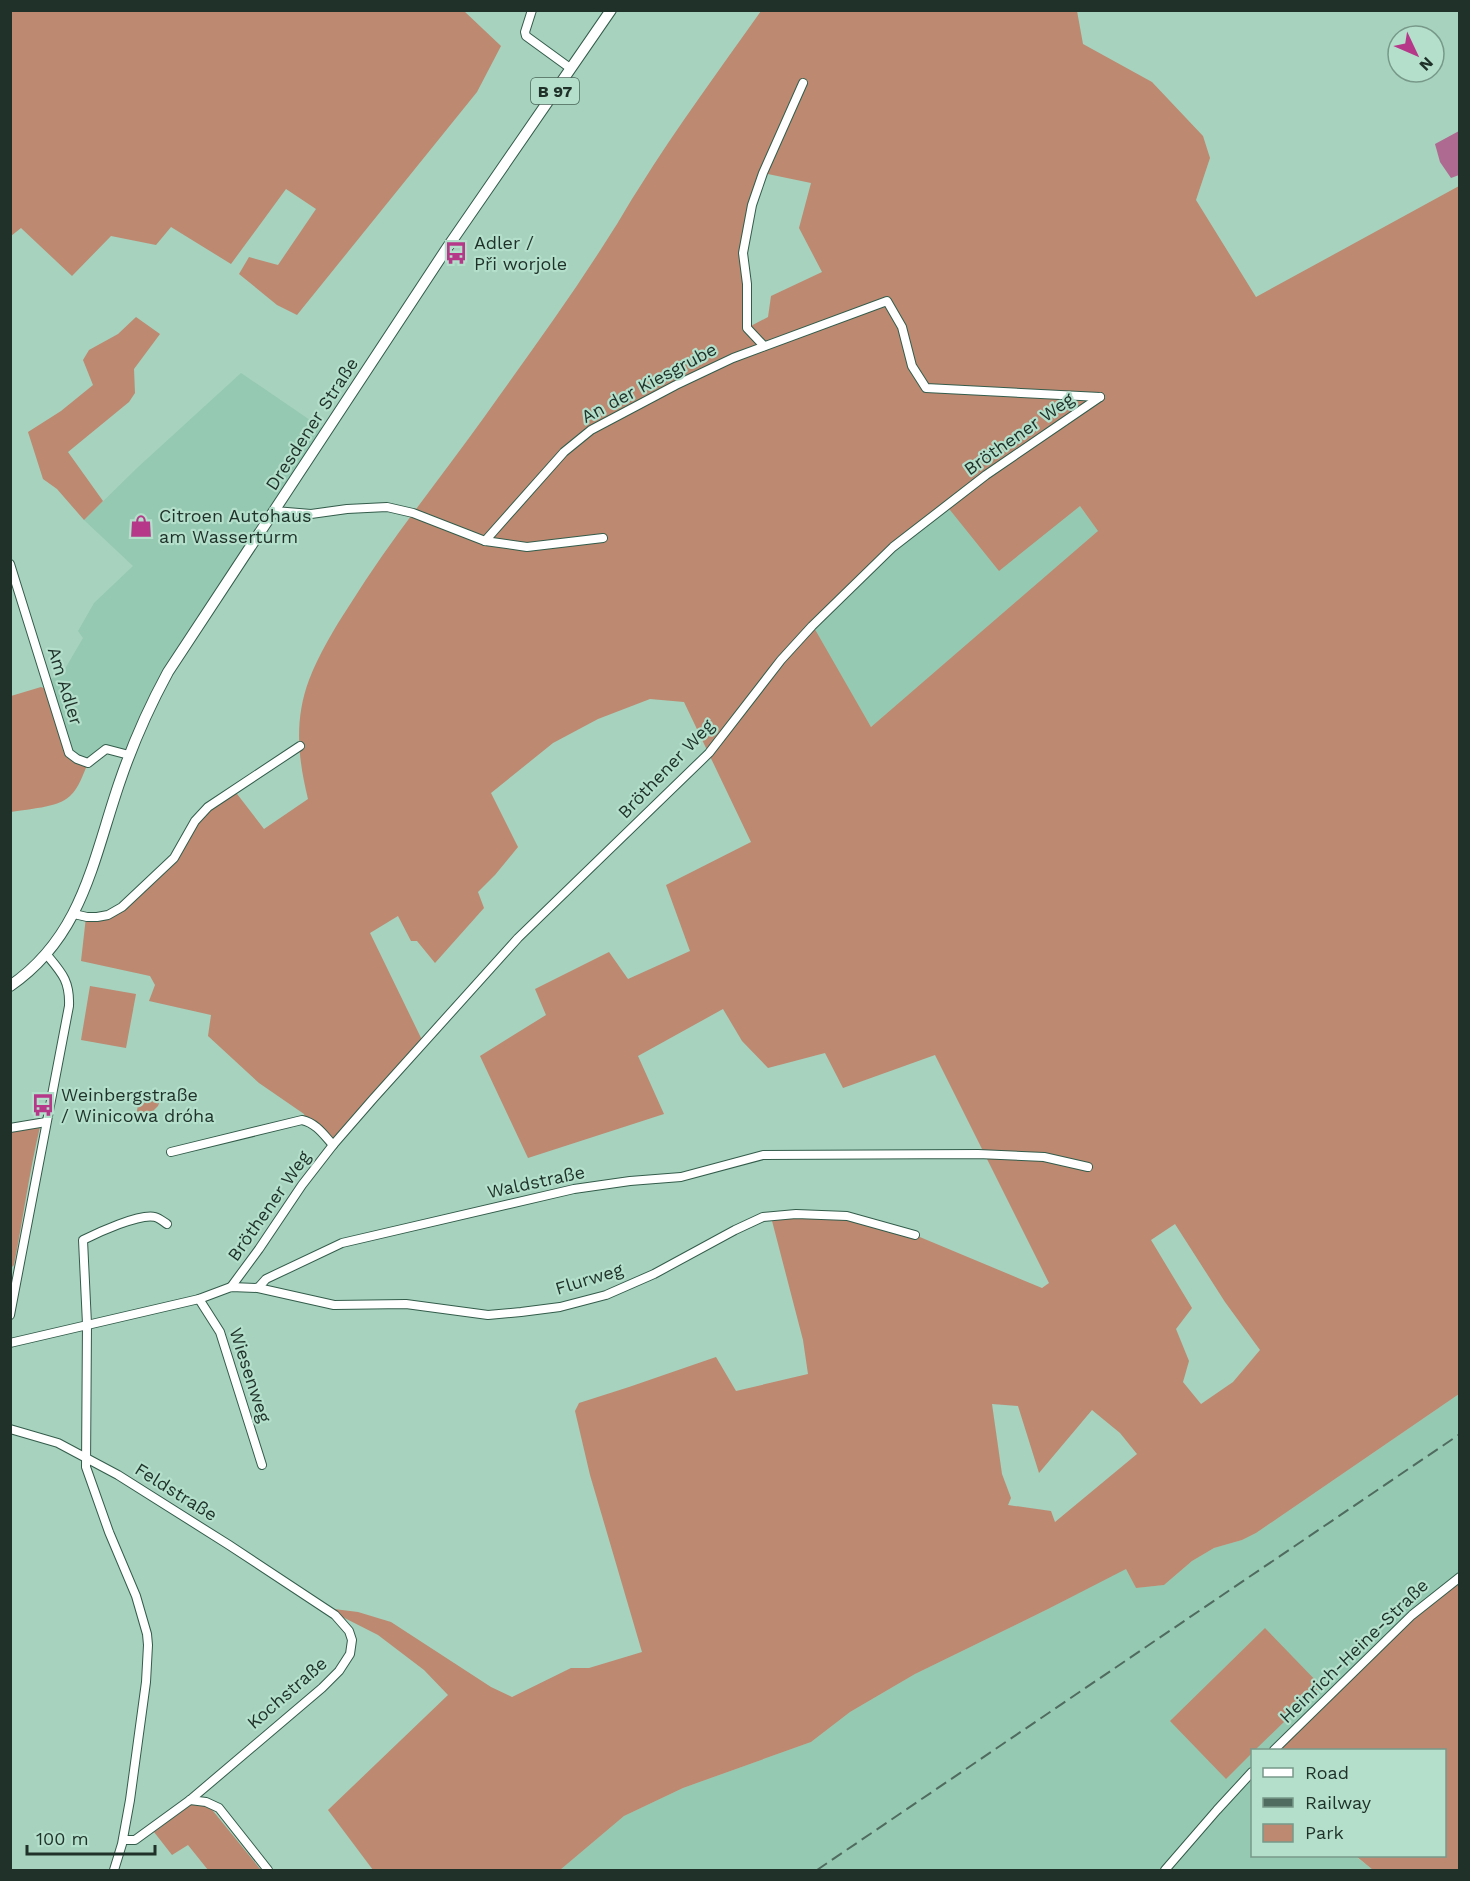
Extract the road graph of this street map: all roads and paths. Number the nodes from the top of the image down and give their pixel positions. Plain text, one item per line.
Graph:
1 (532, 10) edge
2 (611, 10) edge
3 (570, 68) junction
4 (803, 83) dead end
5 (765, 346) junction
6 (1100, 397) joint
7 (275, 511) junction
8 (603, 538) dead end
9 (485, 541) junction
10 (10, 564) edge
11 (300, 746) dead end
12 (129, 755) junction
13 (74, 914) junction
14 (47, 955) junction
15 (10, 986) edge
16 (46, 1122) junction
17 (10, 1128) edge
18 (333, 1145) junction
19 (171, 1152) dead end
20 (1088, 1167) dead end
21 (167, 1224) dead end
22 (915, 1235) dead end
23 (231, 1287) junction
24 (258, 1288) junction
25 (199, 1299) junction
26 (10, 1314) edge
27 (87, 1324) junction
28 (10, 1343) edge
29 (10, 1429) edge
30 (86, 1457) junction
31 (262, 1465) dead end
32 (1460, 1577) edge
33 (315, 1603) joint
34 (1275, 1749) edge
35 (1251, 1773) edge
36 (190, 1800) junction
37 (123, 1840) junction
38 (116, 1870) edge
39 (268, 1870) edge
40 (1165, 1870) edge

1 - 3 street
2 - 3 main road, Dresdener Straße / B 97
3 - 7 main road, Dresdener Straße / B 97
4 - 5 street
5 - 6 street, An der Kiesgrube
5 - 9 street, An der Kiesgrube
6 - 18 street, Bröthener Weg
7 - 9 street
7 - 12 main road, Dresdener Straße / B 97
8 - 9 street
10 - 12 street, Am Adler
11 - 13 street
12 - 13 main road, Dresdener Straße / B 97
13 - 14 main road, Dresdener Straße / B 97
14 - 15 main road, B 97
14 - 16 street
16 - 17 street
16 - 26 street
18 - 19 street, Bröthener Weg
18 - 23 street, Bröthener Weg
20 - 24 street, Waldstraße
21 - 27 street
22 - 24 street, Flurweg
23 - 24 street
23 - 25 street
25 - 27 street
25 - 31 street, Wiesenweg
27 - 28 street
27 - 30 street
29 - 30 street, Feldstraße
30 - 33 street, Feldstraße
30 - 37 street
32 - 34 street, Heinrich-Heine-Straße
33 - 36 street, Kochstraße
35 - 40 street
36 - 37 street, Kochstraße
36 - 39 street
37 - 38 street

